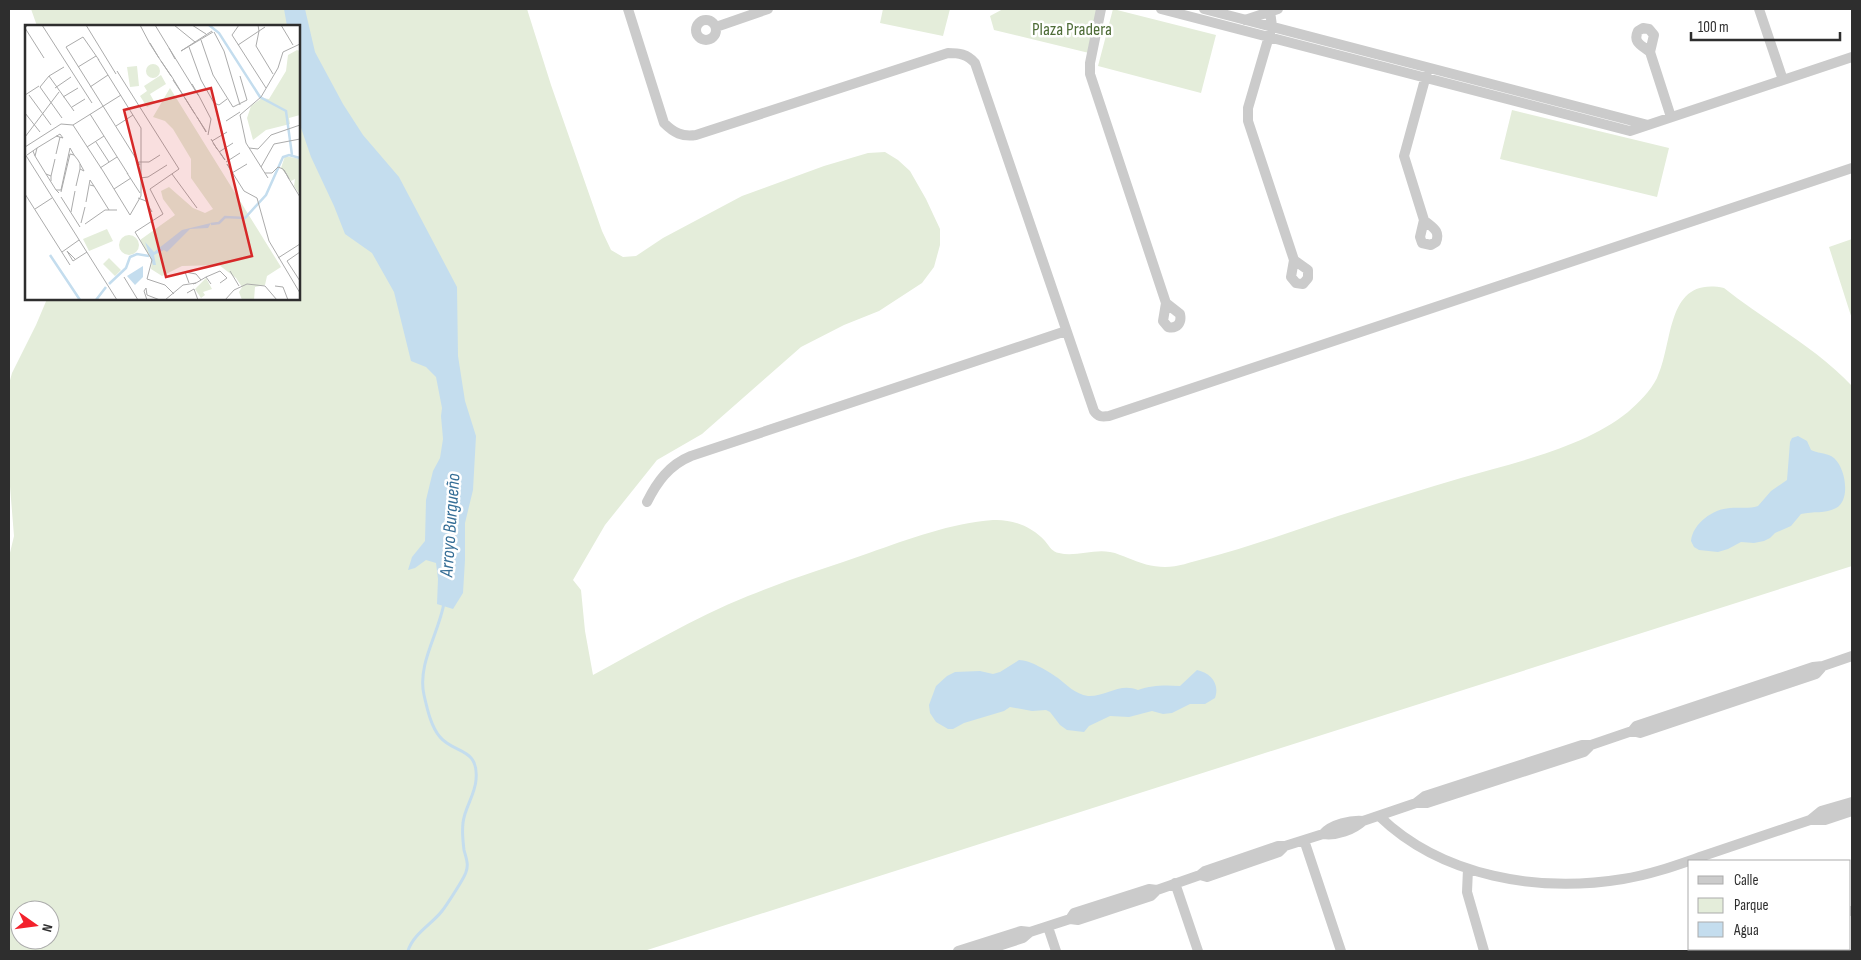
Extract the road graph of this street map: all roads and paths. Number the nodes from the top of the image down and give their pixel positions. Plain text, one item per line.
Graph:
1 (628, 9) edge
2 (768, 9) edge
3 (1102, 9) edge
4 (1161, 9) edge
5 (1204, 9) edge
6 (1759, 9) edge
7 (1274, 10) edge
8 (1245, 20) junction
9 (1226, 26) junction
10 (1272, 26) junction
11 (716, 27) dead end
12 (1269, 37) junction
13 (1650, 52) dead end
14 (1852, 57) edge
15 (1428, 67) junction
16 (1426, 78) junction
17 (1783, 80) junction
18 (1671, 117) junction
19 (1649, 125) junction
20 (1852, 168) edge
21 (1424, 220) dead end
22 (1294, 260) dead end
23 (1166, 304) dead end
24 (1066, 331) junction
25 (647, 502) dead end
26 (1852, 656) edge
27 (1852, 802) edge
28 (1852, 811) edge
29 (1379, 816) junction
30 (1810, 820) junction
31 (1304, 840) junction
32 (1692, 860) edge
33 (1688, 862) edge
34 (1468, 869) junction
35 (1175, 884) junction
36 (1048, 927) junction
37 (1030, 932) junction
38 (958, 951) edge
39 (984, 951) edge
40 (1056, 951) edge
41 (1198, 951) edge
42 (1341, 951) edge
43 (1484, 951) edge

1 - 24 street
2 - 11 street
3 - 23 street
4 - 9 street
5 - 8 street
6 - 17 street
7 - 8 street
7 - 10 street
8 - 9 street
8 - 10 street
9 - 12 street
10 - 12 street
10 - 15 street
12 - 16 street
12 - 22 street
13 - 18 street
14 - 17 street
15 - 16 street
15 - 19 street
16 - 19 street
16 - 21 street
17 - 18 street
18 - 19 street
20 - 24 street
24 - 25 street
26 - 29 street
27 - 30 street
28 - 30 street
29 - 31 street
29 - 34 street
30 - 32 street
31 - 35 street
31 - 42 street
33 - 34 street
34 - 43 street
35 - 36 street
35 - 41 street
36 - 37 street
36 - 40 street
37 - 38 street
37 - 39 street

